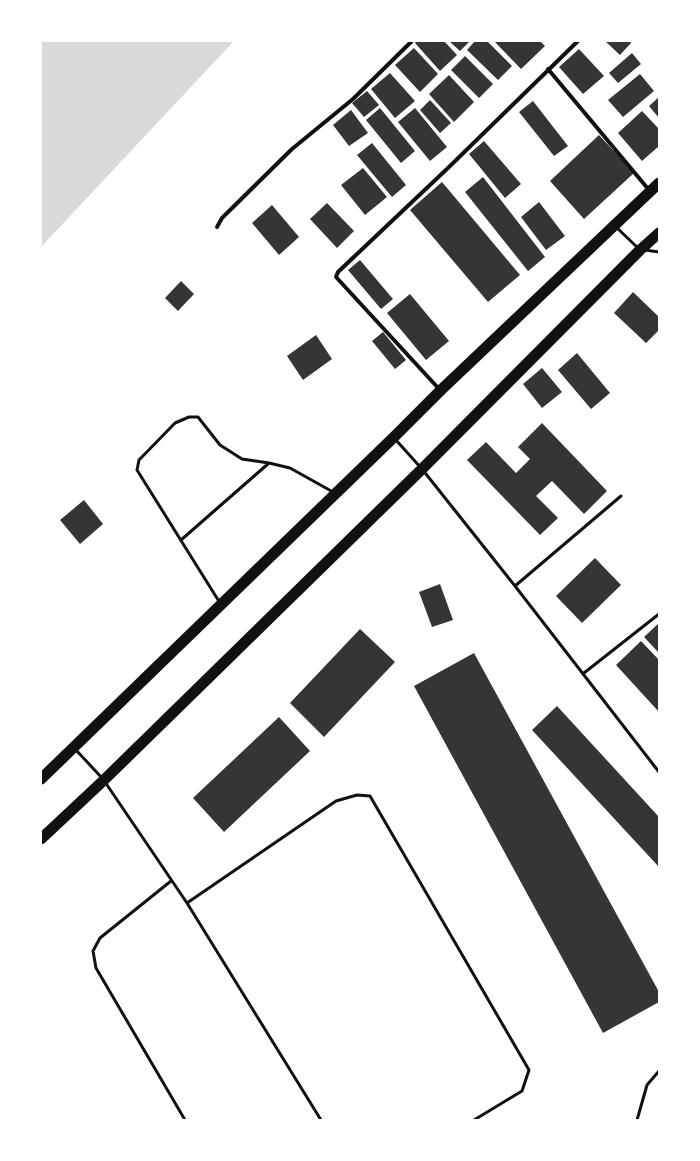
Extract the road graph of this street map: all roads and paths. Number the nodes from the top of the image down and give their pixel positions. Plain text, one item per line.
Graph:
1 (412, 41) edge
2 (578, 41) edge
3 (548, 69) junction
4 (659, 183) edge
5 (650, 192) junction
6 (615, 226) junction
7 (217, 227) dead end
8 (659, 232) edge
9 (640, 250) junction
10 (659, 252) edge
11 (441, 390) junction
12 (394, 437) junction
13 (269, 463) junction
14 (422, 469) junction
15 (336, 493) junction
16 (621, 496) dead end
17 (181, 540) junction
18 (515, 586) junction
19 (221, 604) junction
20 (659, 614) edge
21 (584, 673) junction
22 (73, 747) junction
23 (659, 772) edge
24 (41, 779) edge
25 (104, 780) junction
26 (41, 839) edge
27 (172, 881) junction
28 (187, 903) junction
29 (659, 1071) edge
30 (185, 1120) edge
31 (321, 1120) edge
32 (474, 1120) edge
33 (637, 1120) edge

1 - 7 street
2 - 3 street
3 - 5 street
3 - 11 street
4 - 5 highway
5 - 6 highway
6 - 9 lane
6 - 11 highway
8 - 9 highway
9 - 10 lane
9 - 14 highway
11 - 12 highway
12 - 14 lane
12 - 15 highway
13 - 15 lane
13 - 17 lane
13 - 17 lane
14 - 18 lane
14 - 25 highway
15 - 19 highway
16 - 18 lane
17 - 19 lane
18 - 21 lane
19 - 22 highway
20 - 21 lane
21 - 23 lane
22 - 24 highway
22 - 25 lane
25 - 26 highway
25 - 27 lane
27 - 28 lane
27 - 30 lane
28 - 31 lane
28 - 32 lane
29 - 33 lane

